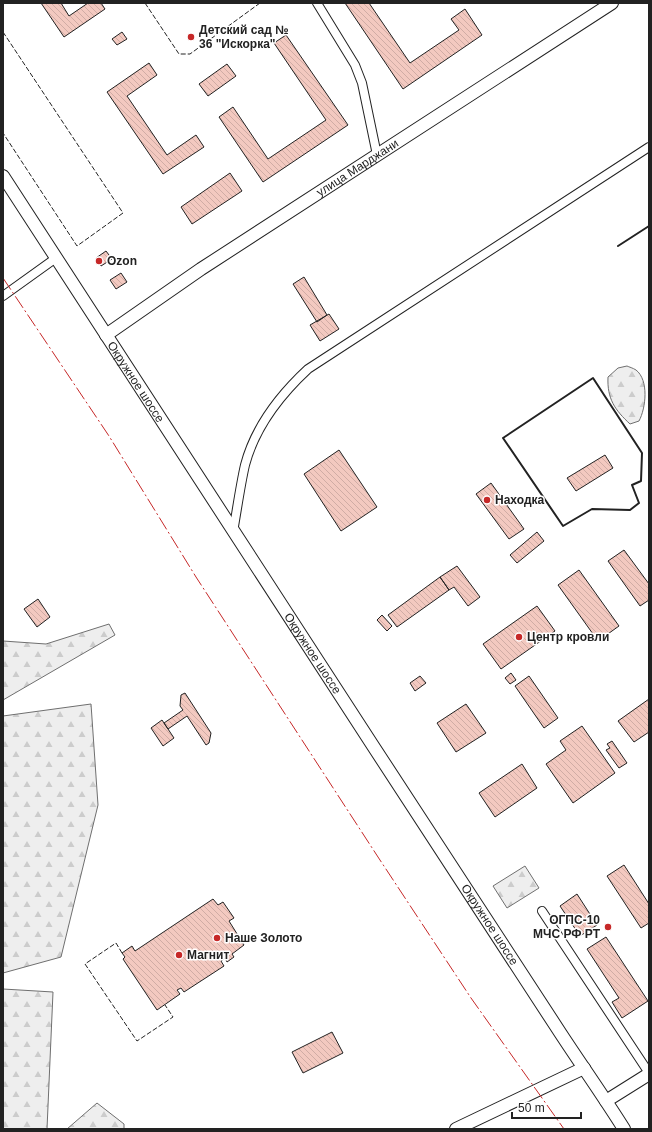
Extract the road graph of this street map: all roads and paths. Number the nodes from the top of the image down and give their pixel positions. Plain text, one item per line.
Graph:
1 (318, 3) edge
2 (612, 3) edge
3 (649, 147) edge
4 (377, 155) junction
5 (3, 176) edge
6 (56, 258) junction
7 (3, 296) edge
8 (106, 335) junction
9 (233, 532) junction
10 (542, 911) dead end
11 (584, 1068) junction
12 (649, 1073) edge
13 (606, 1101) junction
14 (456, 1129) edge
15 (624, 1129) edge

1 - 4 street
2 - 4 street, улица Марджани
3 - 9 street
4 - 8 street, улица Марджани
5 - 6 street, Окружное шоссе
6 - 7 street
6 - 8 street, Окружное шоссе
8 - 9 street, Окружное шоссе
9 - 11 street, Окружное шоссе
10 - 12 street
11 - 13 street, Окружное шоссе
11 - 14 street
12 - 13 street
13 - 15 street, Окружное шоссе

